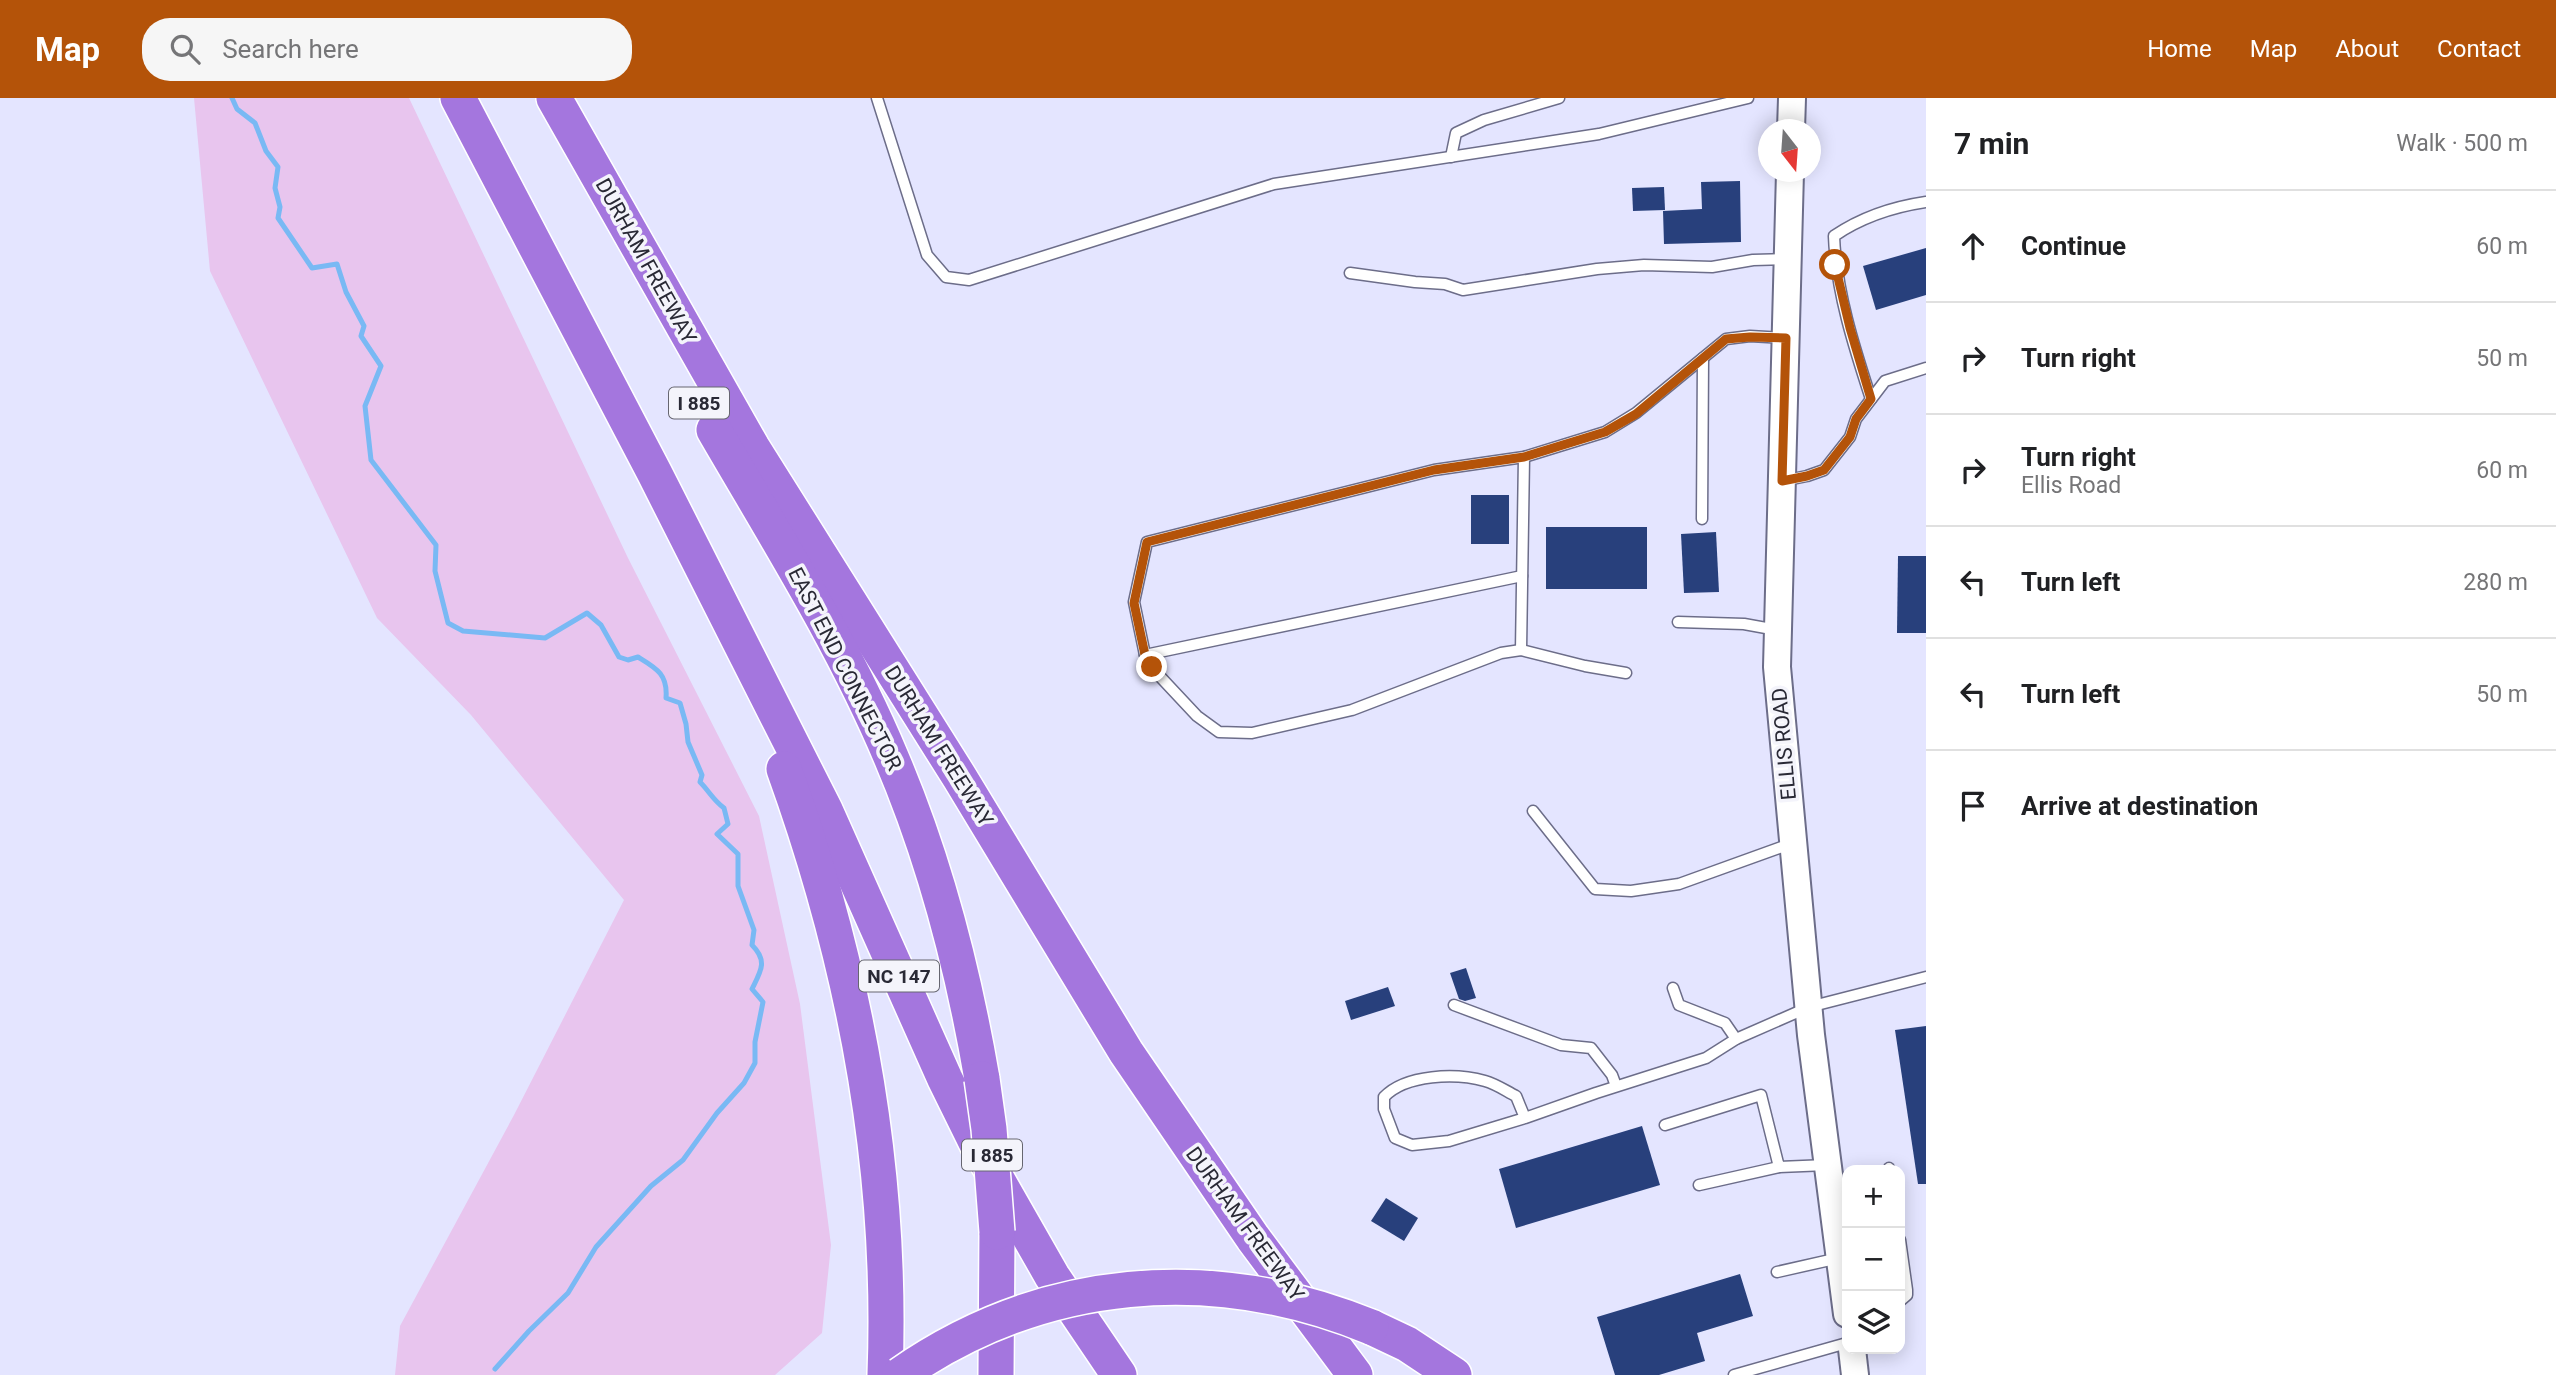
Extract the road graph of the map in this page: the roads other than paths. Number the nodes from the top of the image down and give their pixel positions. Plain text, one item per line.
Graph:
1 (458, 98) edge
2 (541, 98) edge
3 (554, 98) edge
4 (877, 98) edge
5 (1559, 98) edge
6 (1748, 98) edge
7 (1792, 98) edge
8 (1791, 119) edge
9 (1451, 157) junction
10 (1790, 182) edge
11 (1926, 202) edge
12 (1788, 260) junction
13 (1350, 273) dead end
14 (1786, 338) junction
15 (1703, 358) junction
16 (1926, 368) edge
17 (1871, 399) junction
18 (1524, 457) junction
19 (1782, 481) junction
20 (1702, 519) dead end
21 (1522, 576) junction
22 (721, 606) junction
23 (1678, 622) dead end
24 (1778, 630) junction
25 (1521, 650) junction
26 (1145, 655) junction
27 (1626, 673) dead end
28 (1533, 811) dead end
29 (1793, 842) junction
30 (1926, 977) edge
31 (1673, 988) dead end
32 (1454, 1004) dead end
33 (1809, 1007) junction
34 (1736, 1040) junction
35 (1616, 1086) junction
36 (1525, 1118) junction
37 (1665, 1125) dead end
38 (1828, 1165) junction
39 (1779, 1167) junction
40 (1699, 1185) dead end
41 (1840, 1258) junction
42 (1905, 1271) edge
43 (1777, 1272) dead end
44 (1845, 1291) edge
45 (1905, 1296) edge
46 (1842, 1344) edge
47 (1853, 1354) edge
48 (885, 1375) edge
49 (900, 1375) edge
50 (996, 1375) edge
51 (1119, 1375) edge
52 (1355, 1375) edge
53 (1454, 1375) edge
54 (1734, 1375) edge
55 (1855, 1375) edge

1 - 22 highway
2 - 50 highway, EAST END CONNECTOR / I 885, bridge
3 - 52 highway, DURHAM FREEWAY
4 - 9 lane
5 - 9 lane
6 - 9 lane
7 - 8 main road
10 - 12 main road, ELLIS ROAD
11 - 17 lane
12 - 13 lane
12 - 14 main road, ELLIS ROAD
14 - 15 lane
14 - 19 main road, ELLIS ROAD
15 - 18 lane
15 - 20 lane
16 - 17 lane
17 - 19 lane
18 - 21 lane
18 - 26 lane
19 - 24 main road, ELLIS ROAD
21 - 25 lane
21 - 26 lane
22 - 48 highway
22 - 51 highway, NC 147
23 - 24 lane
24 - 29 main road, ELLIS ROAD
25 - 26 lane
25 - 27 lane
28 - 29 lane
29 - 33 main road, ELLIS ROAD
30 - 33 lane
31 - 34 lane
32 - 35 lane
33 - 34 lane
33 - 38 main road, ELLIS ROAD
34 - 35 lane
35 - 36 lane
36 - 36 lane
37 - 39 lane
38 - 39 lane
38 - 41 main road, ELLIS ROAD
39 - 40 lane
41 - 43 lane
41 - 44 main road, ELLIS ROAD
42 - 45 lane
46 - 54 lane
47 - 55 main road
49 - 53 highway, bridge

